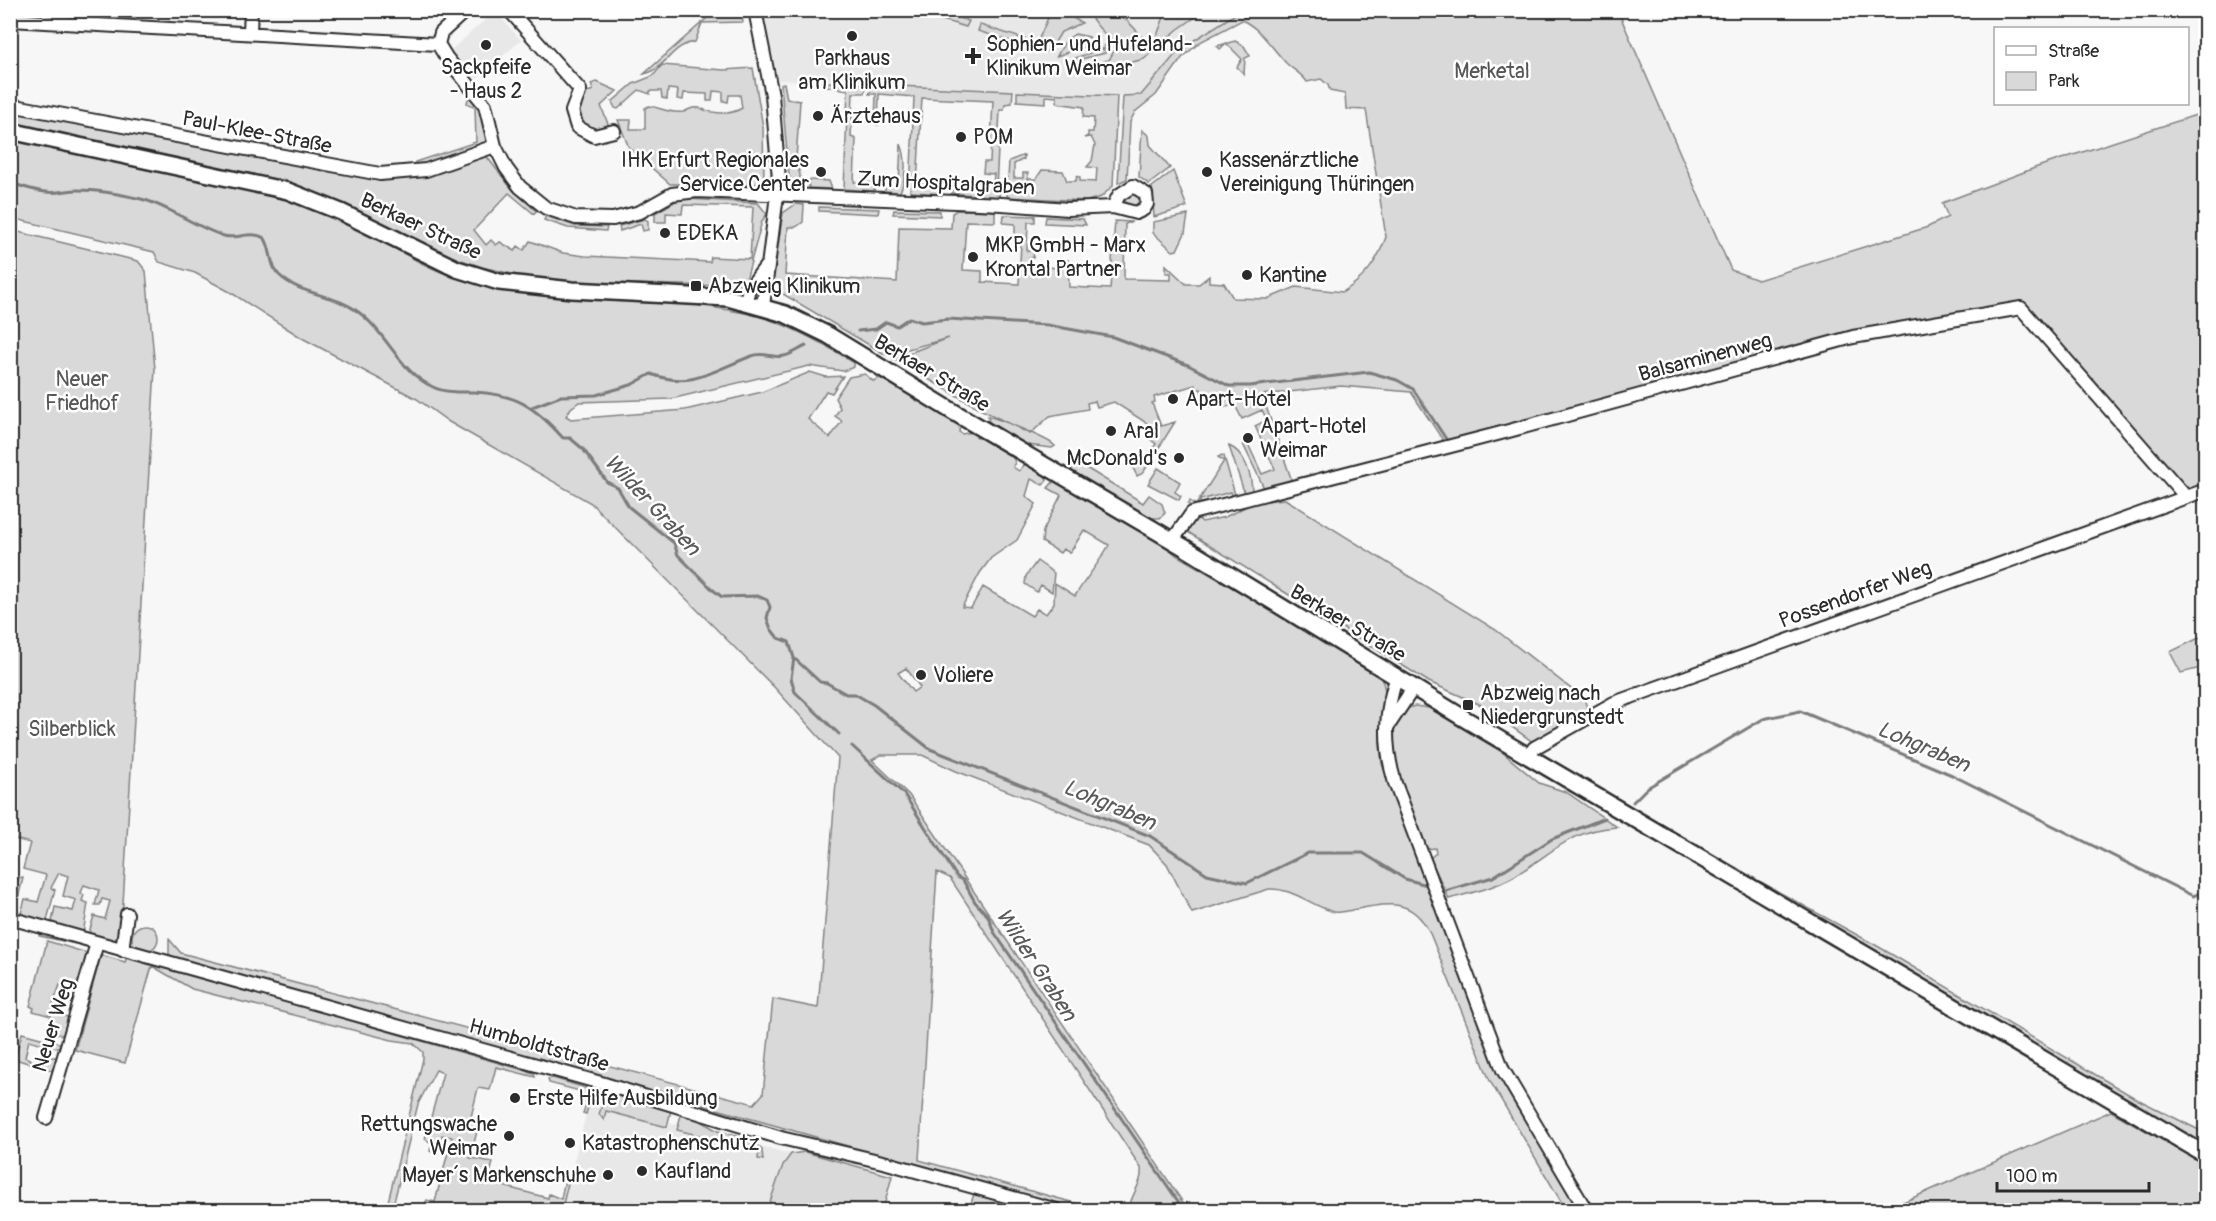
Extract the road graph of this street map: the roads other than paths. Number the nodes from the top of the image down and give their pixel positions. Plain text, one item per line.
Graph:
1 (251, 10) edge
2 (466, 10) edge
3 (509, 10) edge
4 (755, 10) edge
5 (10, 20) edge
6 (250, 31) junction
7 (438, 44) junction
8 (10, 105) edge
9 (10, 131) edge
10 (614, 131) dead end
11 (495, 146) junction
12 (778, 196) junction
13 (1113, 207) dead end
14 (766, 266) junction
15 (747, 302) junction
16 (763, 306) junction
17 (2205, 490) edge
18 (2186, 497) junction
19 (1172, 541) junction
20 (1397, 676) junction
21 (1414, 687) junction
22 (1387, 727) junction
23 (1528, 756) junction
24 (127, 914) dead end
25 (10, 918) edge
26 (98, 944) junction
27 (122, 950) junction
28 (46, 1118) dead end
29 (2205, 1155) edge
30 (1056, 1210) edge
31 (1586, 1210) edge

1 - 6 street
2 - 7 street
3 - 10 street
4 - 12 street
5 - 6 street
6 - 7 street
7 - 11 street, Zum Hospitalgraben
8 - 11 street, Paul-Klee-Straße
9 - 15 main road, Berkaer Straße
11 - 12 street, Zum Hospitalgraben
12 - 13 street, Zum Hospitalgraben
12 - 14 street
14 - 15 street
14 - 16 street
15 - 16 main road, Berkaer Straße
16 - 19 main road, Berkaer Straße
17 - 18 street, Possendorfer Weg
18 - 19 street, Balsaminenweg
18 - 23 street, Possendorfer Weg
19 - 20 main road, Berkaer Straße
20 - 21 main road, Berkaer Straße
20 - 22 street
21 - 22 street
21 - 23 main road, Berkaer Straße
22 - 31 street
23 - 29 main road, Berkaer Straße
24 - 27 street
25 - 26 street, Humboldtstraße
26 - 27 street, Humboldtstraße
26 - 28 street, Neuer Weg
27 - 30 street, Humboldtstraße

